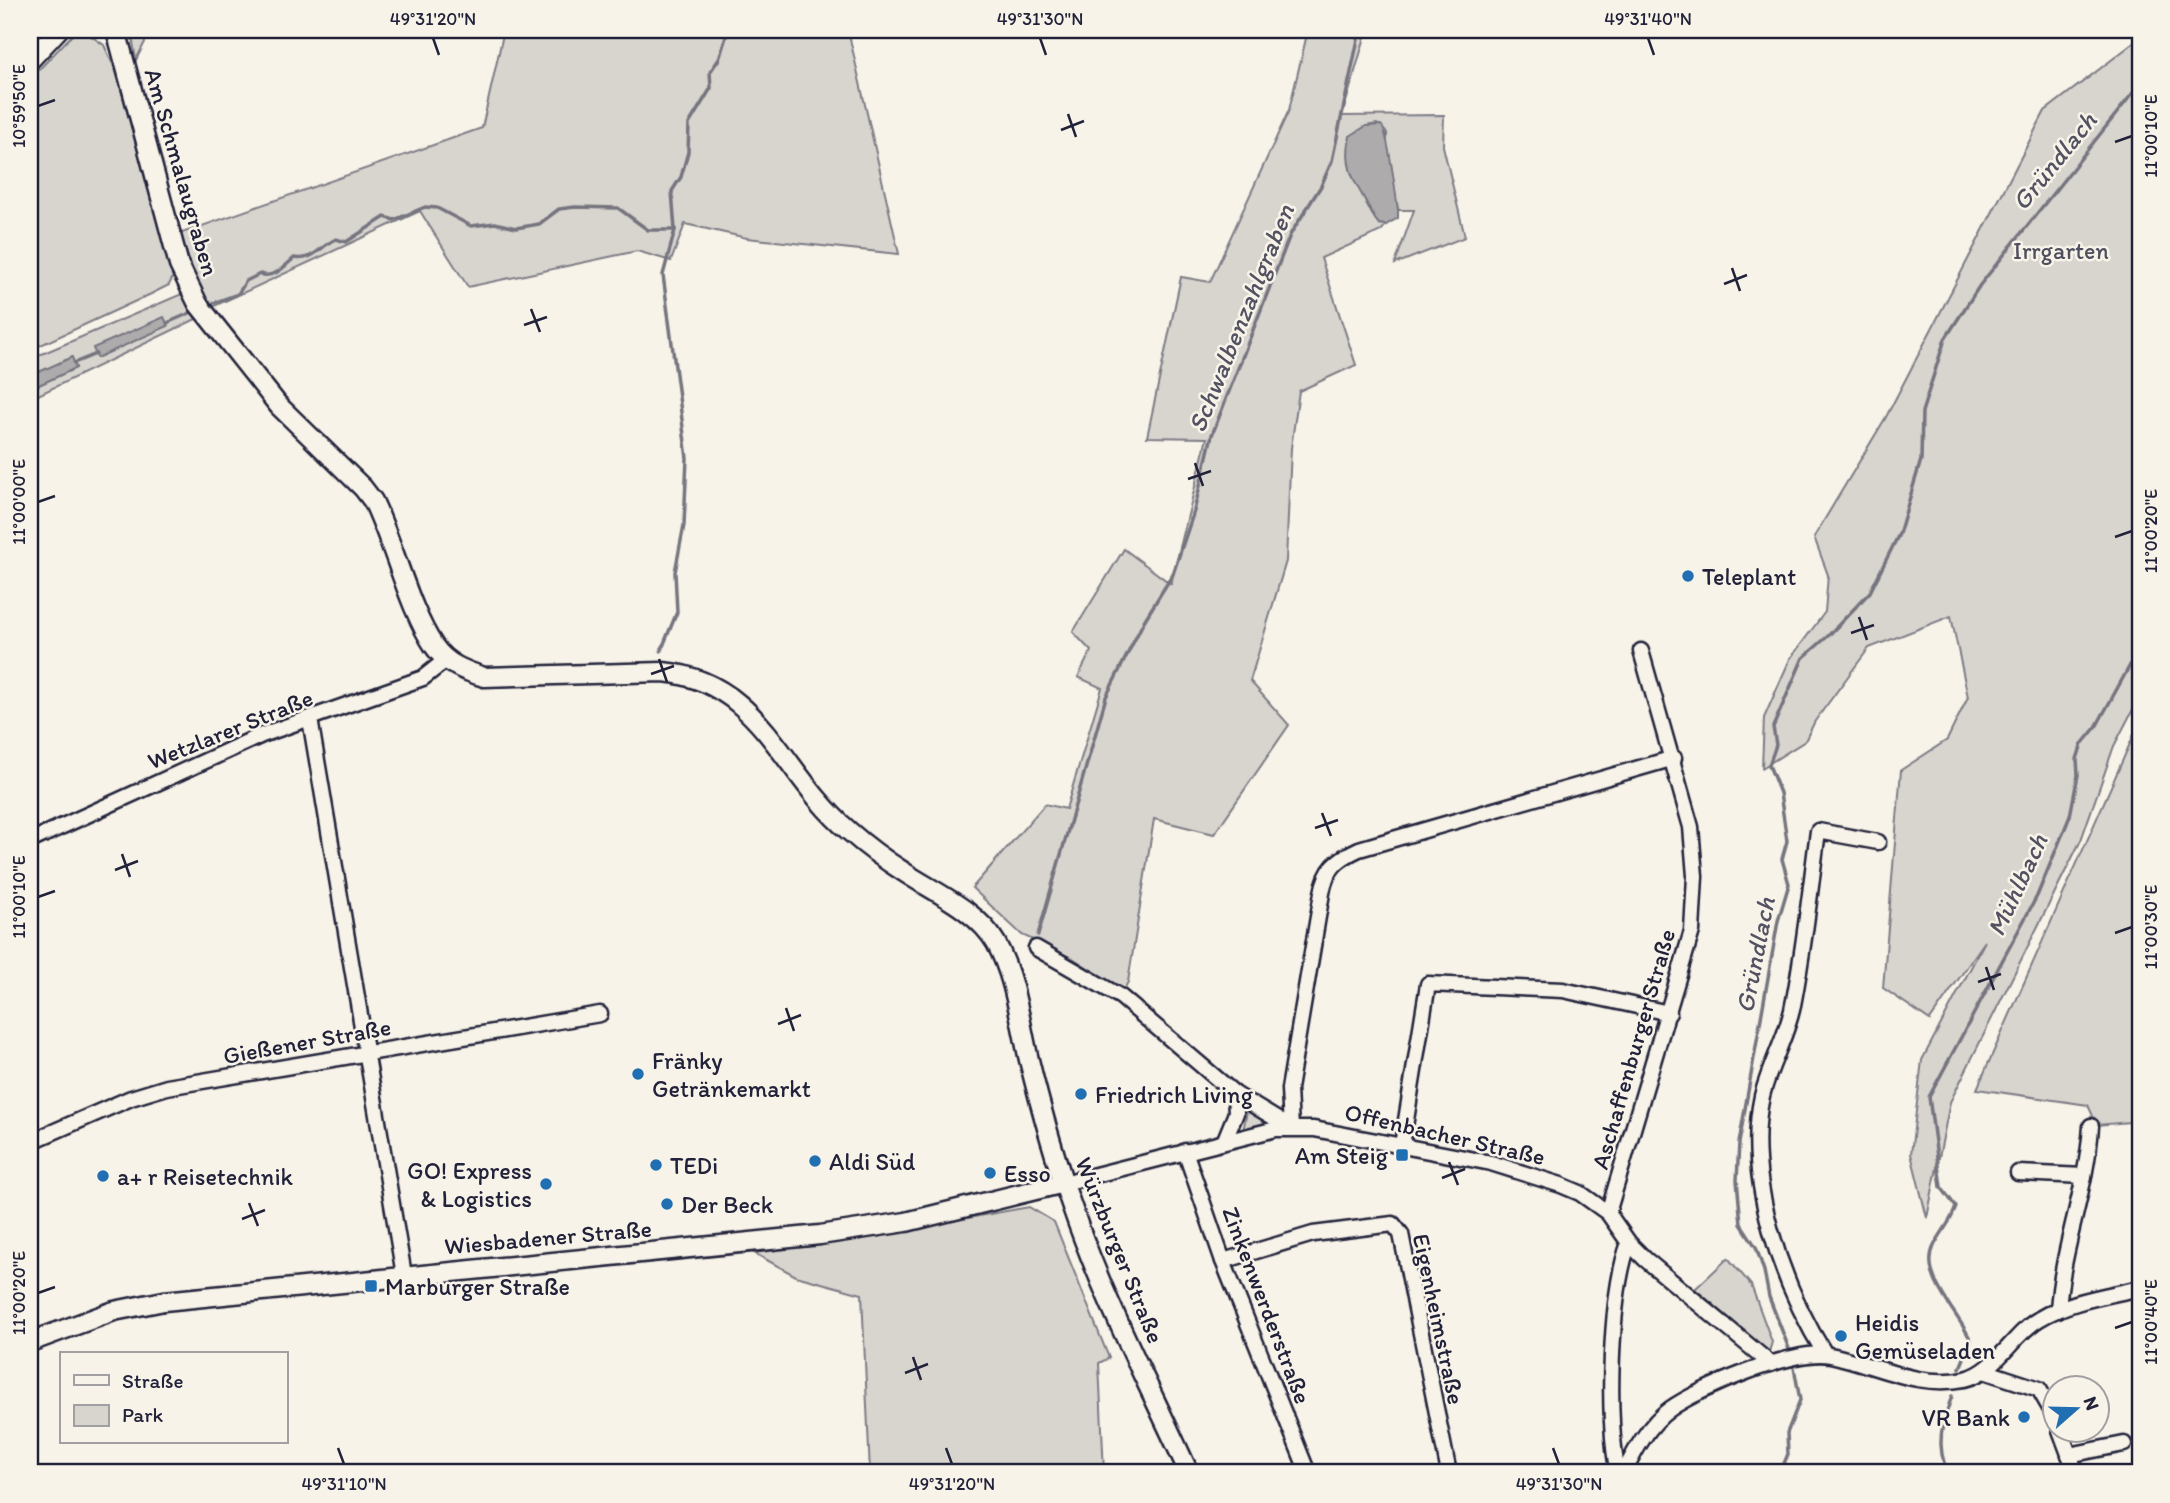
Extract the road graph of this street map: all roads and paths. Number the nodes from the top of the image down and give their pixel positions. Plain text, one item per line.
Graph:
1 (58, 30) edge
2 (116, 30) edge
3 (30, 60) edge
4 (1641, 651) dead end
5 (447, 659) junction
6 (310, 719) junction
7 (1674, 758) junction
8 (789, 762) joint
9 (30, 841) edge
10 (1878, 842) dead end
11 (1036, 948) dead end
12 (1669, 1013) junction
13 (600, 1014) dead end
14 (367, 1053) junction
15 (1236, 1094) junction
16 (2091, 1126) dead end
17 (1291, 1128) junction
18 (1276, 1129) joint
19 (30, 1142) edge
20 (1224, 1142) junction
21 (1402, 1145) junction
22 (1185, 1152) junction
23 (2018, 1173) dead end
24 (2084, 1176) junction
25 (1064, 1183) junction
26 (1608, 1213) junction
27 (1629, 1243) junction
28 (1223, 1261) junction
29 (404, 1275) junction
30 (2140, 1288) edge
31 (2058, 1310) junction
32 (30, 1342) edge
33 (1819, 1355) junction
34 (1775, 1363) junction
35 (1984, 1371) junction
36 (2040, 1391) edge
37 (2065, 1444) edge
38 (2124, 1444) dead end
39 (1614, 1455) junction
40 (2069, 1455) junction
41 (1631, 1457) junction
42 (1189, 1473) edge
43 (1308, 1473) edge
44 (1450, 1473) edge
45 (1618, 1473) edge
46 (1624, 1473) edge
47 (2076, 1473) edge

1 - 3 main road
2 - 5 main road, Am Schmalaugraben
4 - 7 street, Aschaffenburger Straße
5 - 6 street, Wetzlarer Straße
5 - 8 main road, Am Schmalaugraben
6 - 9 street, Wetzlarer Straße
6 - 14 street
7 - 12 street, Aschaffenburger Straße
7 - 17 street
8 - 25 main road, Würzburger Straße
10 - 33 street
11 - 15 street, Offenbacher Straße
12 - 21 street
12 - 26 street, Aschaffenburger Straße
13 - 14 street, Gießener Straße
14 - 19 street, Gießener Straße
14 - 29 street
15 - 17 street, Offenbacher Straße
15 - 20 street
16 - 24 street
17 - 18 street, Offenbacher Straße
17 - 21 street, Offenbacher Straße
18 - 20 street, Wiesbadener Straße
20 - 22 street, Wiesbadener Straße
21 - 26 street, Offenbacher Straße
22 - 25 street, Wiesbadener Straße
22 - 28 street, Zinkenwerderstraße
23 - 24 street
24 - 31 street
25 - 29 main road, Wiesbadener Straße
25 - 42 main road, Würzburger Straße
26 - 27 street, Offenbacher Straße
27 - 34 street, Offenbacher Straße
27 - 39 street
28 - 43 street, Zinkenwerderstraße
28 - 44 street, Eigenheimstraße
29 - 32 main road, Wiesbadener Straße
30 - 31 street
31 - 35 street
33 - 34 street
33 - 35 street
34 - 41 street
35 - 36 street
37 - 40 street
38 - 40 street
39 - 41 street
39 - 45 street
40 - 47 street
41 - 46 street

